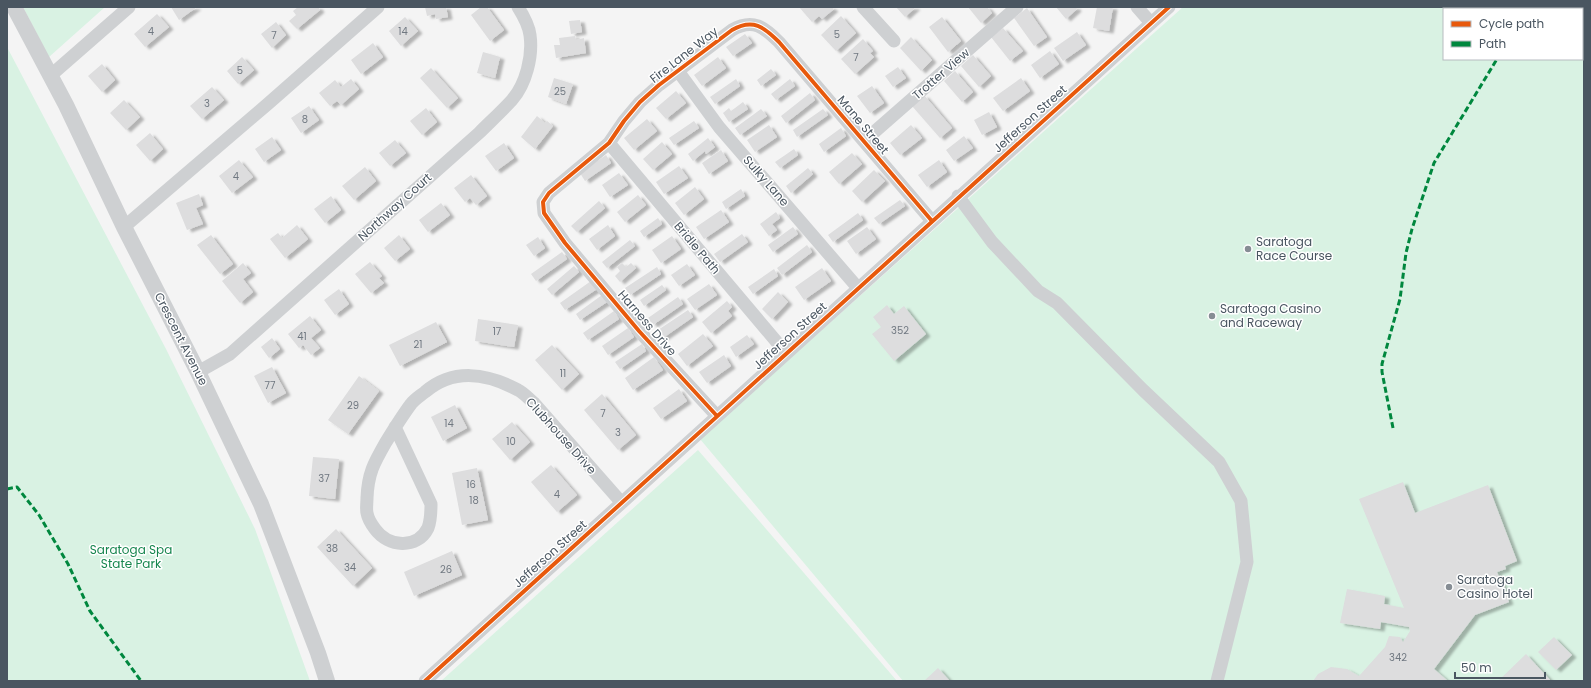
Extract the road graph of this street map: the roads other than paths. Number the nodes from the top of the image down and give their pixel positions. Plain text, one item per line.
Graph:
1 (14, 7) edge
2 (129, 7) edge
3 (378, 7) edge
4 (518, 7) edge
5 (863, 7) edge
6 (1017, 7) edge
7 (1138, 7) edge
8 (1169, 7) edge
9 (1151, 23) junction
10 (894, 41) dead end
11 (779, 42) joint
12 (678, 71) junction
13 (50, 76) junction
14 (864, 141) junction
15 (609, 143) junction
16 (958, 196) junction
17 (932, 221) junction
18 (124, 227) junction
19 (565, 242) joint
20 (858, 288) junction
21 (786, 353) junction
22 (198, 372) junction
23 (717, 416) junction
24 (395, 427) junction
25 (621, 502) junction
26 (327, 681) edge
27 (425, 681) edge
28 (1217, 681) edge

1 - 13 street, Crescent Avenue
2 - 13 street
3 - 18 street
4 - 22 street, Northway Court
5 - 10 street
6 - 14 street, Trotter View
7 - 9 street
8 - 9 street, Jefferson Street
9 - 16 street, Jefferson Street
11 - 12 street, Fire Lane Way
11 - 14 street, Mane Street
12 - 15 street, Fire Lane Way
12 - 20 street, Sulky Lane
13 - 18 street, Crescent Avenue
14 - 17 street, Mane Street
15 - 19 street, Fire Lane Way
15 - 21 street, Bridle Path
16 - 17 street, Jefferson Street
16 - 28 street
17 - 20 street, Jefferson Street
18 - 22 street, Crescent Avenue
19 - 23 street, Harness Drive
20 - 21 street, Jefferson Street
21 - 23 street, Jefferson Street
22 - 26 street, Crescent Avenue
23 - 25 street, Jefferson Street
24 - 24 street, Clubhouse Drive
24 - 25 street, Clubhouse Drive
25 - 27 street, Jefferson Street

